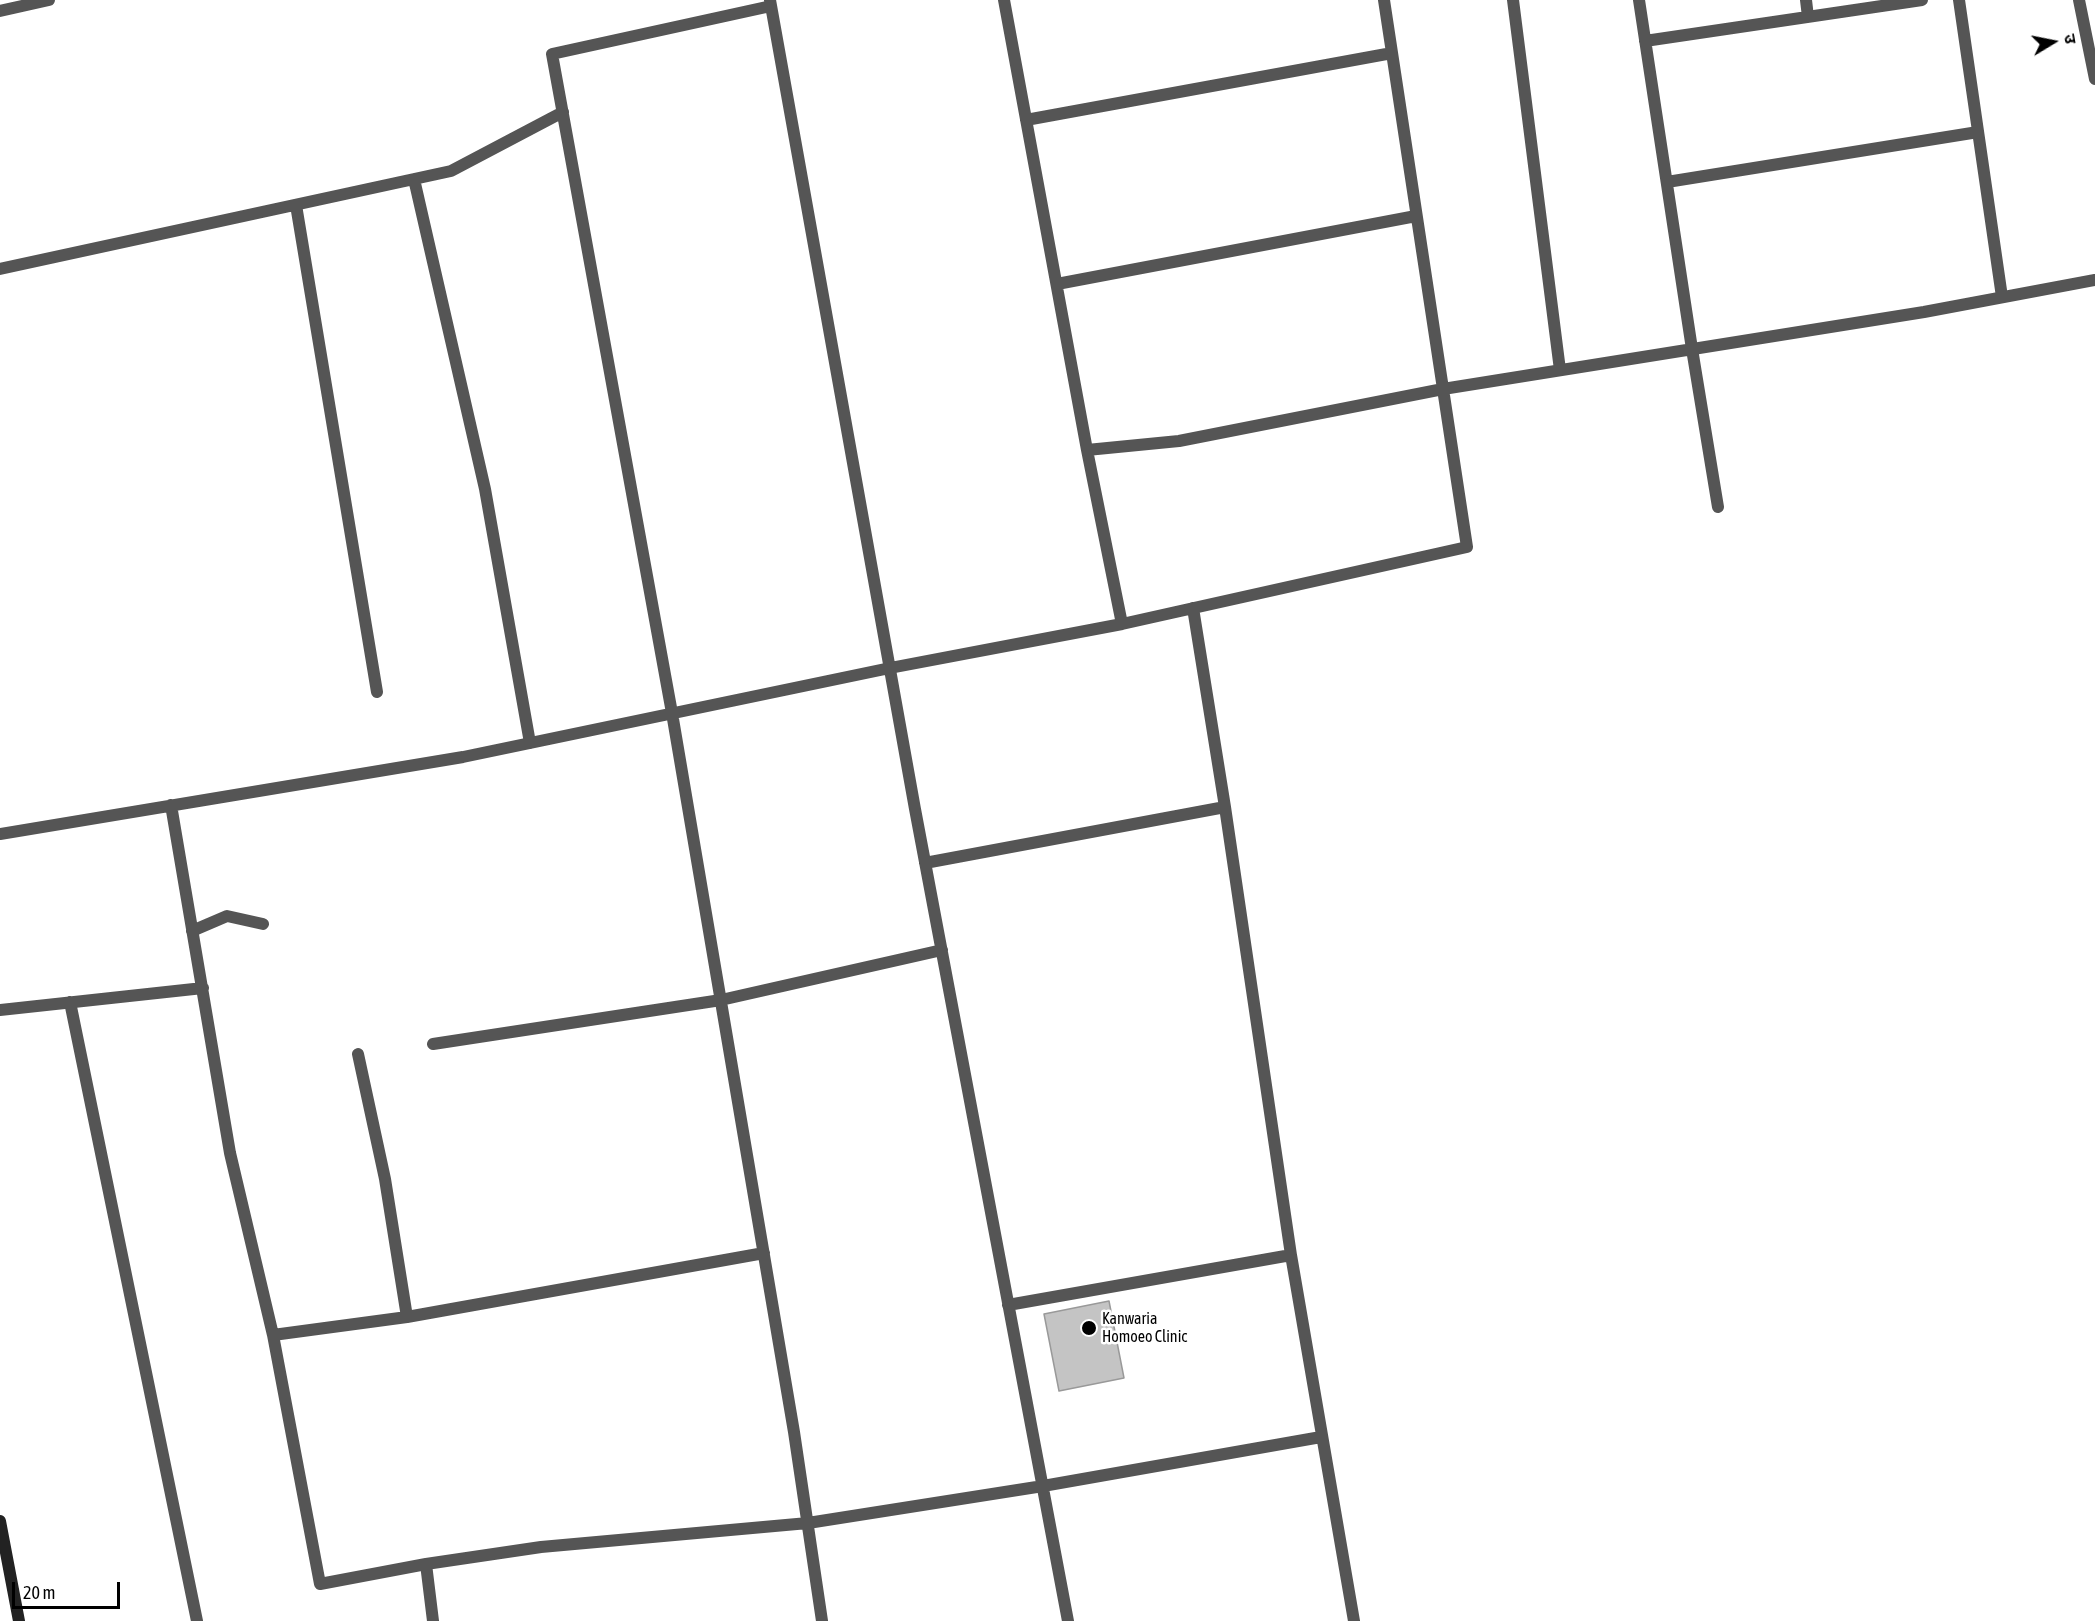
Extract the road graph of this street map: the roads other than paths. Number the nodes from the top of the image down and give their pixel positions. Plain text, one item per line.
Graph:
1 (49, 0) edge
2 (1004, 0) edge
3 (1384, 0) edge
4 (1513, 0) edge
5 (1639, 0) edge
6 (1806, 0) edge
7 (1922, 0) edge
8 (1959, 0) edge
9 (2079, 0) edge
10 (771, 3) edge
11 (0, 11) edge
12 (1808, 17) junction
13 (1646, 41) junction
14 (1392, 53) junction
15 (2095, 79) edge
16 (563, 112) junction
17 (1026, 120) junction
18 (1978, 132) junction
19 (414, 179) junction
20 (1666, 182) junction
21 (296, 205) junction
22 (1416, 216) junction
23 (0, 269) edge
24 (2095, 280) edge
25 (1057, 284) junction
26 (2002, 297) junction
27 (1692, 349) junction
28 (1560, 370) junction
29 (1443, 389) junction
30 (1087, 450) junction
31 (1718, 507) dead end
32 (1193, 608) junction
33 (1122, 624) junction
34 (890, 668) junction
35 (377, 692) dead end
36 (672, 713) junction
37 (530, 743) junction
38 (171, 805) junction
39 (1225, 807) junction
40 (0, 834) edge
41 (925, 863) junction
42 (263, 924) dead end
43 (192, 930) junction
44 (942, 950) junction
45 (203, 988) junction
46 (721, 1000) junction
47 (70, 1002) junction
48 (0, 1010) edge
49 (433, 1044) dead end
50 (358, 1054) dead end
51 (764, 1253) junction
52 (1290, 1255) junction
53 (1008, 1305) junction
54 (407, 1317) junction
55 (273, 1335) junction
56 (1321, 1437) junction
57 (1043, 1486) junction
58 (0, 1521) edge
59 (808, 1523) junction
60 (426, 1564) junction
61 (20, 1621) edge
62 (197, 1621) edge
63 (434, 1621) edge
64 (822, 1621) edge
65 (1068, 1621) edge
66 (1354, 1621) edge

1 - 11 street
2 - 17 street
3 - 14 street
4 - 28 street
5 - 13 street
6 - 12 street
7 - 12 street
8 - 18 street
9 - 15 street
10 - 16 street
10 - 34 street
12 - 13 street
13 - 20 street
14 - 17 street
14 - 22 street
16 - 19 street
16 - 36 street
17 - 25 street
18 - 20 street
18 - 26 street
19 - 21 street
19 - 37 street
20 - 27 street
21 - 23 street
21 - 35 street
22 - 25 street
22 - 29 street
24 - 26 street
25 - 30 street
26 - 27 street
27 - 28 street
27 - 31 street
28 - 29 street
29 - 30 street
29 - 32 street
30 - 33 street
32 - 33 street
32 - 39 street
33 - 34 street
34 - 36 street
34 - 41 street
36 - 37 street
36 - 46 street
37 - 38 street
38 - 40 street
38 - 43 street
39 - 41 street
39 - 52 street
41 - 44 street
42 - 43 street
43 - 45 street
44 - 46 street
44 - 53 street
45 - 47 street
45 - 55 street
46 - 49 street
46 - 51 street
47 - 48 street
47 - 62 street
50 - 54 street
51 - 54 street
51 - 59 street
52 - 53 street
52 - 56 street
53 - 57 street
54 - 55 street
55 - 60 street
56 - 57 street
56 - 66 street
57 - 59 street
57 - 65 street
58 - 61 street
59 - 60 street
59 - 64 street
60 - 63 street

